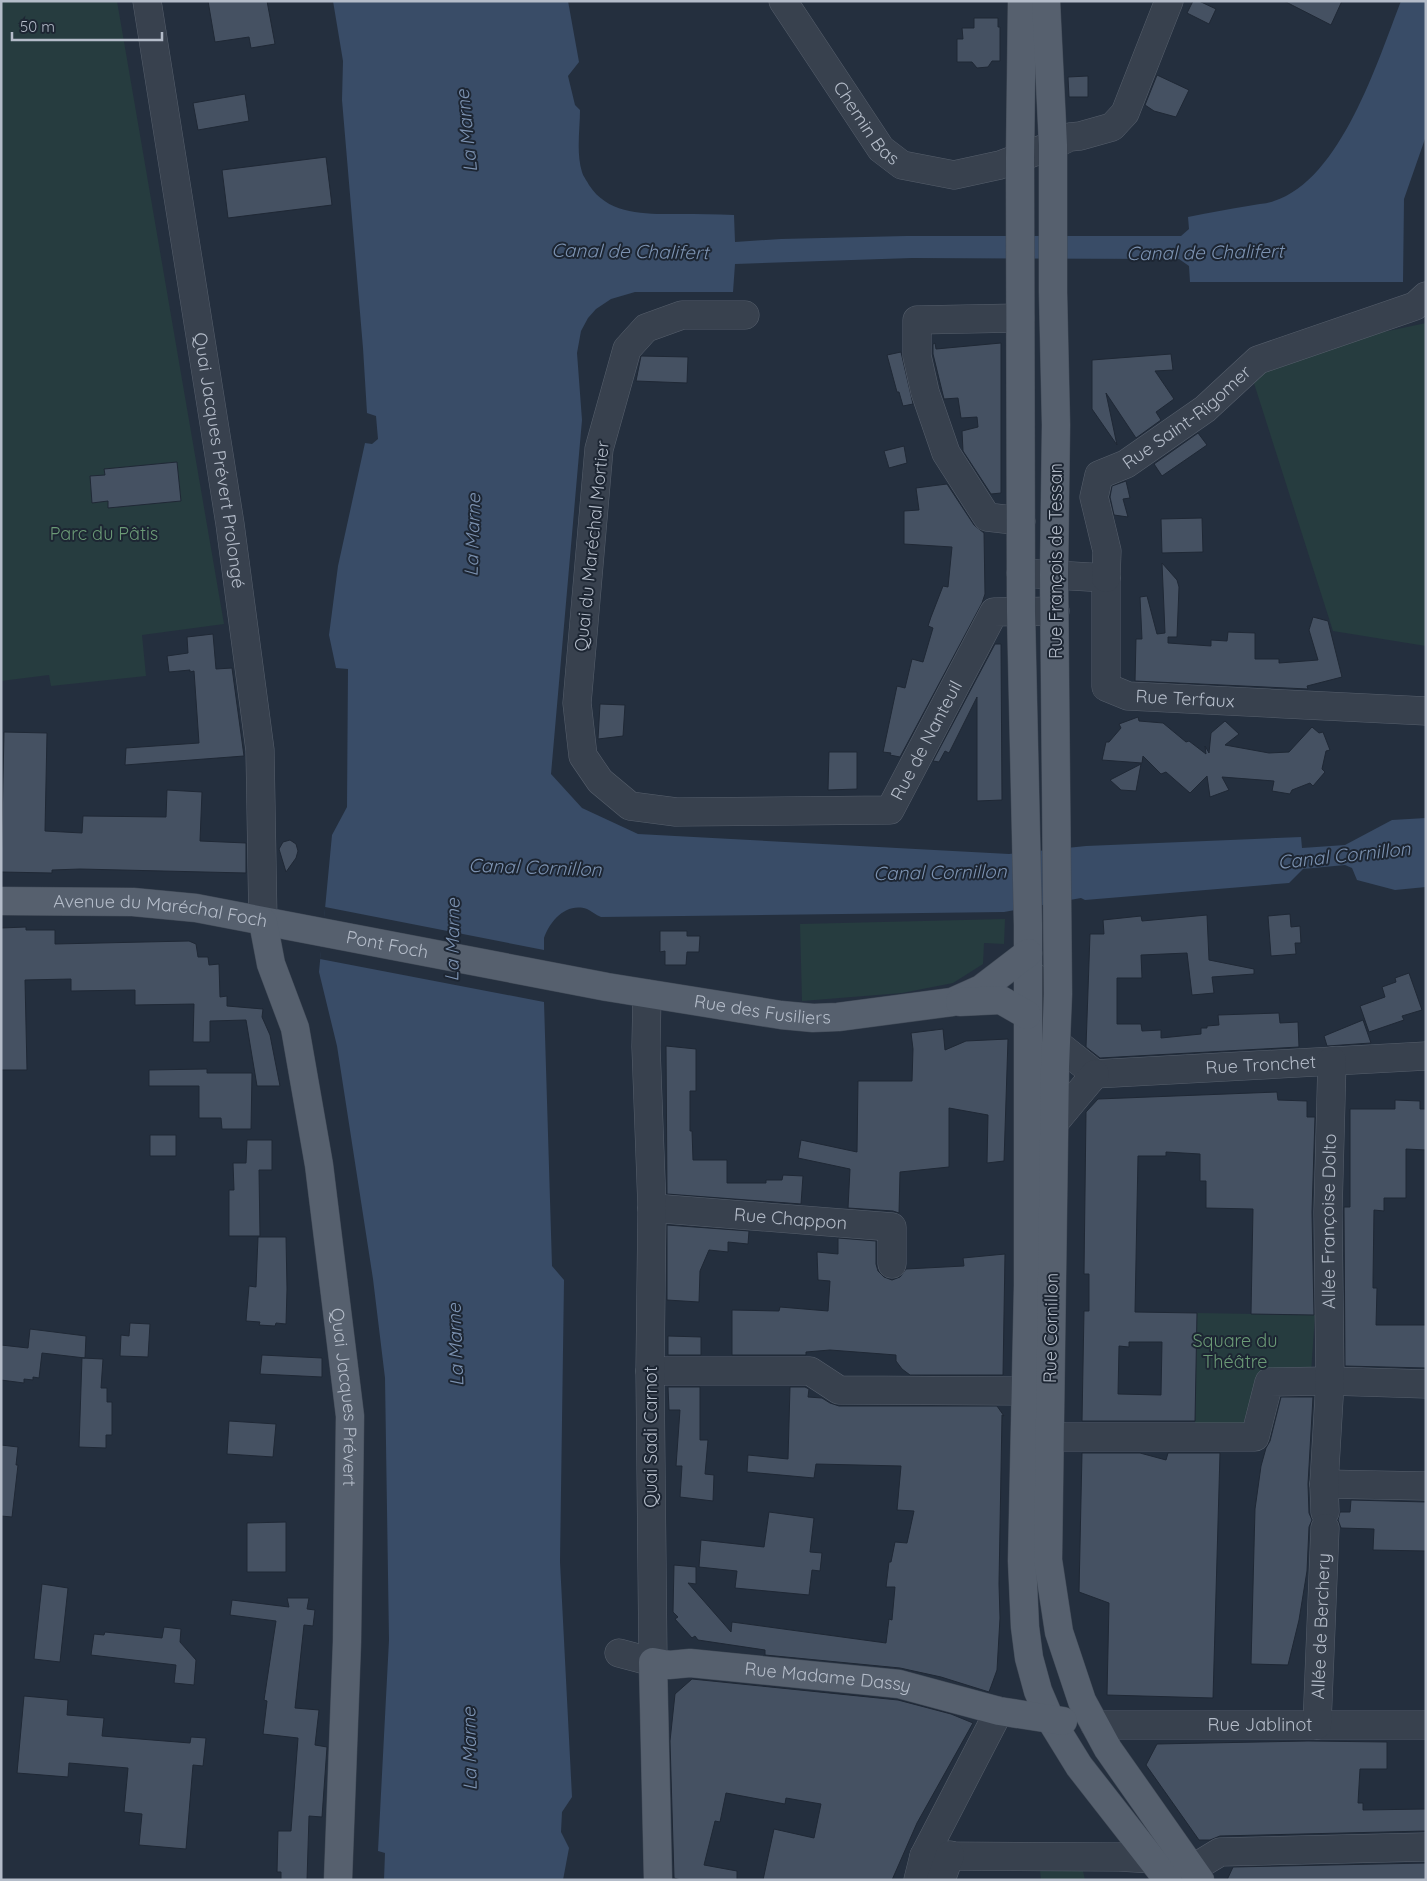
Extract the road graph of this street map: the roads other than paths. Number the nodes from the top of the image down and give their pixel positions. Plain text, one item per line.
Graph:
1 (147, 1) edge
2 (783, 1) edge
3 (1022, 1) edge
4 (1046, 1) edge
5 (1169, 1) edge
6 (1053, 145) junction
7 (1020, 158) junction
8 (1426, 296) edge
9 (1020, 306) junction
10 (745, 315) dead end
11 (1021, 521) junction
12 (1021, 574) junction
13 (1054, 575) junction
14 (1106, 578) junction
15 (1055, 611) junction
16 (1021, 612) junction
17 (1426, 711) edge
18 (676, 812) joint
19 (1, 901) edge
20 (263, 922) junction
21 (1057, 923) joint
22 (1028, 925) joint
23 (318, 932) joint
24 (1028, 953) junction
25 (576, 981) joint
26 (647, 994) junction
27 (952, 1002) junction
28 (1027, 1015) junction
29 (1055, 1042) junction
30 (1426, 1056) edge
31 (1332, 1061) junction
32 (1095, 1074) junction
33 (1055, 1122) junction
34 (652, 1208) junction
35 (892, 1264) dead end
36 (650, 1371) junction
37 (1330, 1381) junction
38 (1426, 1384) edge
39 (1026, 1391) junction
40 (1050, 1434) junction
41 (1324, 1484) junction
42 (1426, 1486) edge
43 (619, 1654) dead end
44 (654, 1662) junction
45 (999, 1711) junction
46 (1050, 1719) junction
47 (1095, 1725) junction
48 (1317, 1725) junction
49 (1426, 1725) edge
50 (1426, 1847) edge
51 (933, 1868) edge
52 (1035, 1868) edge
53 (1096, 1868) edge
54 (1178, 1872) edge
55 (338, 1880) edge
56 (658, 1880) edge

1 - 20 street, Quai Jacques Prévert Prolongé
2 - 7 street, Chemin Bas
3 - 7 main road
4 - 6 main road
5 - 6 street, Chemin Bas
6 - 7 street, Chemin Bas
6 - 13 main road, Rue François de Tessan
7 - 9 main road, Rue François de Tessan
8 - 14 street, Rue Saint-Rigomer
9 - 11 main road, Rue François de Tessan
9 - 11 street
10 - 18 street, Quai du Maréchal Mortier
11 - 12 main road, Rue François de Tessan
12 - 13 street
12 - 16 main road, Rue François de Tessan
13 - 14 street
13 - 15 main road, Rue François de Tessan
14 - 17 street, Rue Terfaux
15 - 16 street
15 - 21 main road, Rue François de Tessan
16 - 18 street, Rue de Nanteuil
16 - 22 main road, Rue François de Tessan
19 - 20 main road, Avenue du Maréchal Foch
20 - 23 main road, Avenue du Maréchal Foch
20 - 55 main road, Quai Jacques Prévert
21 - 29 main road, Rue Cornillon
22 - 24 main road, Rue Cornillon
23 - 25 main road, Pont Foch
24 - 27 main road, Rue des Fusiliers
24 - 28 main road, Rue Cornillon
24 - 29 street
25 - 26 main road, Rue des Fusiliers
26 - 27 main road, Rue des Fusiliers
26 - 34 street, Quai Sadi Carnot
27 - 28 main road, Rue des Fusiliers
28 - 33 street
28 - 39 main road, Rue Cornillon
29 - 32 street
29 - 33 main road, Rue Cornillon
30 - 31 street, Rue Tronchet
31 - 32 street, Rue Tronchet
31 - 37 street, Allée Françoise Dolto
32 - 33 street
33 - 40 main road, Rue Cornillon
34 - 35 street, Rue Chappon
34 - 36 street, Quai Sadi Carnot
36 - 39 street
36 - 44 street, Quai Sadi Carnot
37 - 38 street
37 - 40 street
37 - 41 street, Allée de Berchery
39 - 46 main road, Rue Cornillon
40 - 47 main road, Rue Cornillon
41 - 42 street
41 - 48 street, Allée de Berchery
43 - 44 street
44 - 45 main road, Rue Madame Dassy
44 - 56 main road, Quai Sadi Carnot
45 - 46 main road, Rue Madame Dassy
45 - 51 street
46 - 47 main road, Rue Madame Dassy
46 - 54 main road, Rue Cornillon
47 - 48 street, Rue Jablinot
47 - 54 main road, Rue Cornillon
48 - 49 street, Rue Jablinot
50 - 54 street
51 - 52 street
52 - 53 street
53 - 54 street

